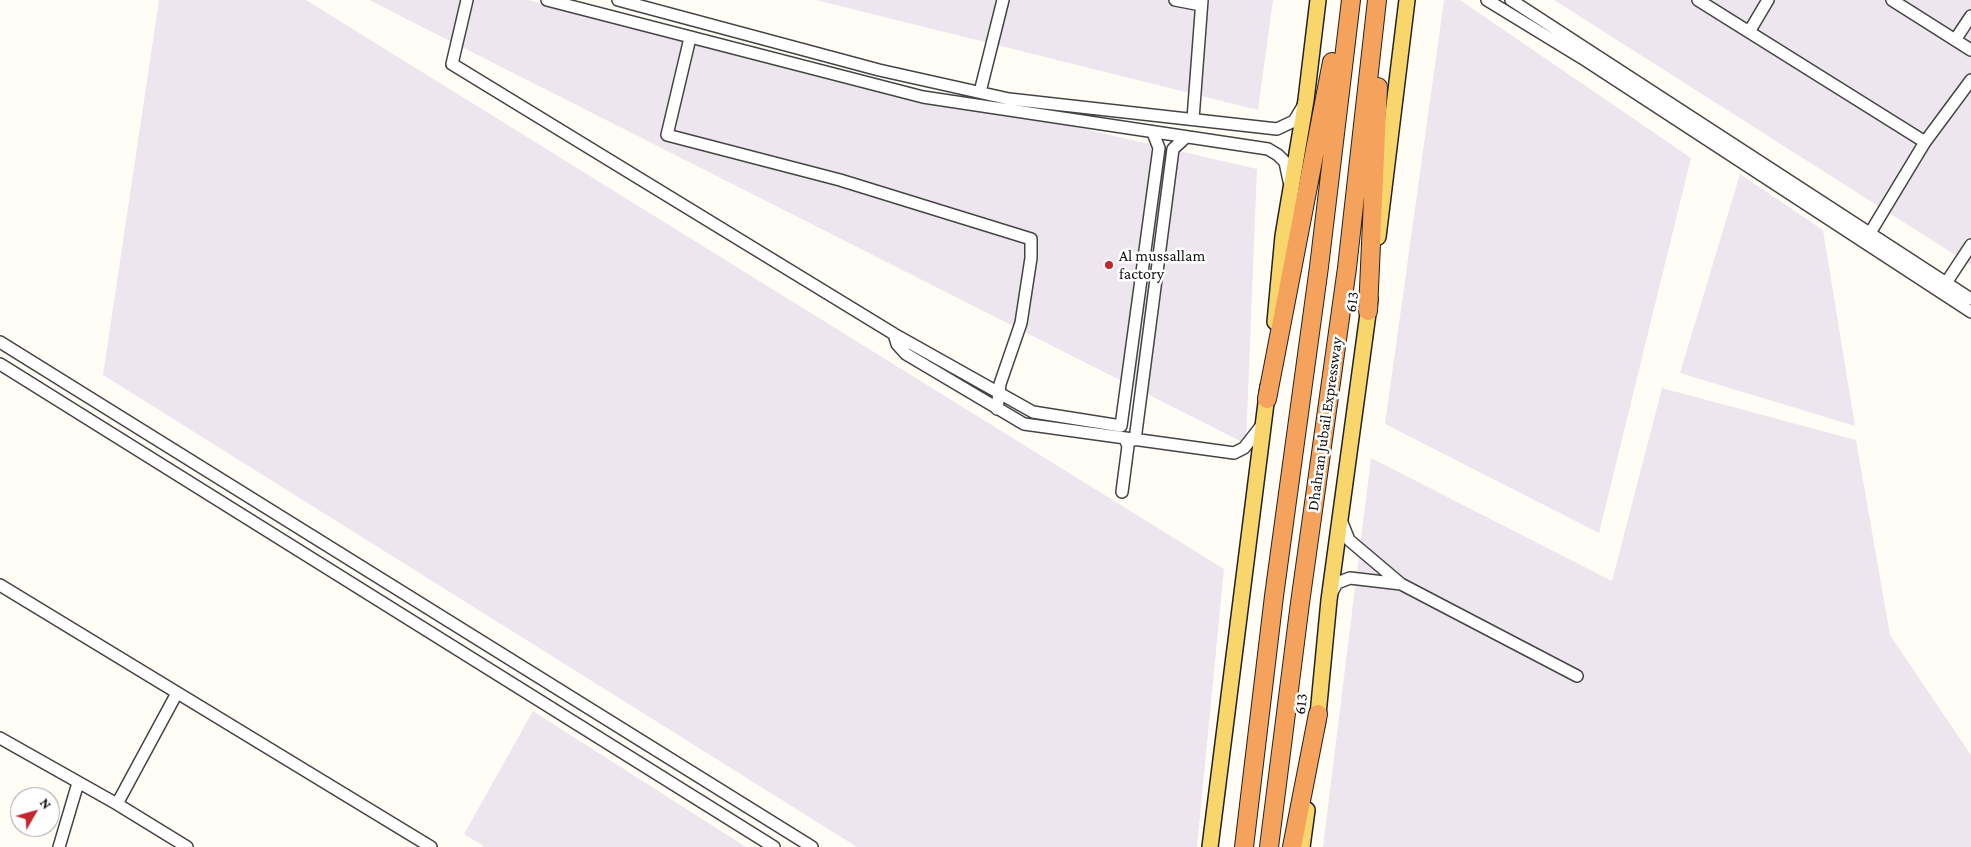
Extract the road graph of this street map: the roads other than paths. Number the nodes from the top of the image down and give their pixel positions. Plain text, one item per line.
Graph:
1 (467, 0) edge
2 (547, 0) edge
3 (618, 0) edge
4 (1003, 0) edge
5 (1175, 0) edge
6 (1318, 0) edge
7 (1343, 0) edge
8 (1350, 0) edge
9 (1377, 0) edge
10 (1382, 0) edge
11 (1406, 0) edge
12 (1487, 0) edge
13 (1511, 0) edge
14 (1698, 0) edge
15 (1768, 0) edge
16 (1892, 0) edge
17 (1202, 2) edge
18 (1971, 16) edge
19 (1749, 32) junction
20 (690, 38) junction
21 (1955, 40) junction
22 (1971, 50) edge
23 (1971, 80) edge
24 (980, 92) junction
25 (1306, 100) junction
26 (1193, 119) junction
27 (1153, 133) junction
28 (1185, 138) junction
29 (1925, 142) junction
30 (1290, 196) junction
31 (1149, 216) junction
32 (1870, 233) junction
33 (1162, 238) junction
34 (1971, 245) edge
35 (1946, 283) junction
36 (1971, 299) edge
37 (1368, 311) junction
38 (1971, 312) edge
39 (894, 334) junction
40 (0, 342) edge
41 (0, 364) edge
42 (998, 393) junction
43 (1267, 399) junction
44 (997, 409) junction
45 (1262, 425) junction
46 (1125, 436) junction
47 (1122, 492) dead end
48 (1340, 514) junction
49 (1401, 584) junction
50 (0, 585) edge
51 (1329, 600) junction
52 (422, 628) junction
53 (480, 640) junction
54 (1577, 676) dead end
55 (177, 692) junction
56 (1318, 714) junction
57 (569, 720) junction
58 (630, 733) junction
59 (0, 738) edge
60 (78, 783) junction
61 (116, 804) junction
62 (424, 845) edge
63 (59, 847) edge
64 (187, 847) edge
65 (774, 847) edge
66 (812, 847) edge
67 (1210, 847) edge
68 (1244, 847) edge
69 (1269, 847) edge
70 (1292, 847) edge
71 (1302, 847) edge

1 - 39 street
2 - 20 street
3 - 24 street
4 - 24 street
5 - 17 street
6 - 25 main road
7 - 43 highway
8 - 68 highway, Dhahran Jubail Expressway
9 - 69 highway, Dhahran Jubail Expressway / 613
10 - 37 highway
11 - 37 main road, 613
12 - 38 street
13 - 32 street
14 - 19 street
15 - 19 street
16 - 21 street
17 - 26 street
18 - 21 street
19 - 29 street
20 - 27 street
20 - 42 street
21 - 22 street
23 - 29 street
24 - 26 street
25 - 26 street
25 - 30 main road
27 - 28 street
27 - 31 street
28 - 30 street
28 - 33 street
29 - 32 street
30 - 43 main road
31 - 33 street
31 - 46 street
32 - 35 street
33 - 46 street
34 - 35 street
35 - 36 street
37 - 48 main road, 613
39 - 42 street
39 - 44 street
40 - 53 street
41 - 52 street
42 - 44 street
42 - 46 street
43 - 45 main road
44 - 46 street
45 - 46 street
45 - 67 main road
46 - 47 street
48 - 49 street
48 - 51 main road, 613
49 - 51 street
49 - 54 street
50 - 55 street
51 - 56 main road, 613
52 - 53 street
52 - 57 street
53 - 58 street
55 - 61 street
55 - 62 street
56 - 70 highway
56 - 71 main road, 613
57 - 58 street
57 - 65 street
58 - 66 street
59 - 60 street
60 - 61 street
60 - 63 street
61 - 64 street

